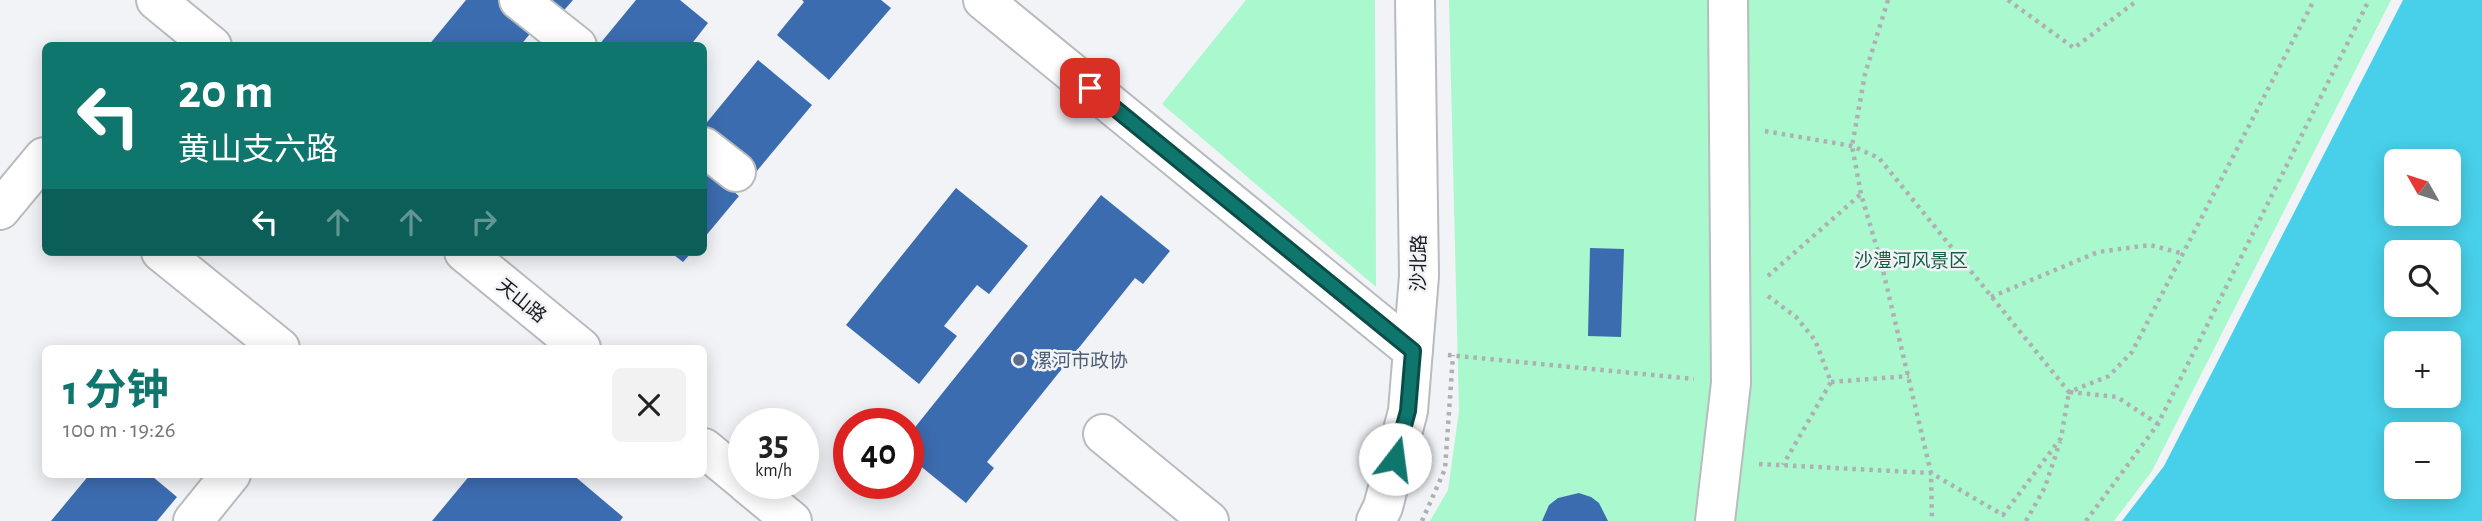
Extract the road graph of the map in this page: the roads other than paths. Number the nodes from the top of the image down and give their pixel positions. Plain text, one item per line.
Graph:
1 (156, 0) edge
2 (519, 0) edge
3 (983, 0) edge
4 (1415, 0) edge
5 (1728, 0) edge
6 (207, 42) edge
7 (571, 42) edge
8 (707, 149) edge
9 (42, 159) edge
10 (736, 172) dead end
11 (0, 210) edge
12 (166, 256) edge
13 (469, 256) edge
14 (276, 345) edge
15 (577, 345) edge
16 (1413, 351) junction
17 (1103, 434) dead end
18 (707, 450) edge
19 (728, 468) edge
20 (228, 478) edge
21 (765, 499) edge
22 (193, 521) edge
23 (792, 521) edge
24 (1209, 521) edge
25 (1376, 521) edge
26 (1715, 521) edge

1 - 6 street
2 - 7 street
3 - 16 street
4 - 16 street, 沙北路
5 - 26 street
8 - 10 street
9 - 11 street
12 - 14 street
13 - 15 street, 天山路
16 - 25 street, 沙北路
17 - 24 street
18 - 19 street
20 - 22 street
21 - 23 street

